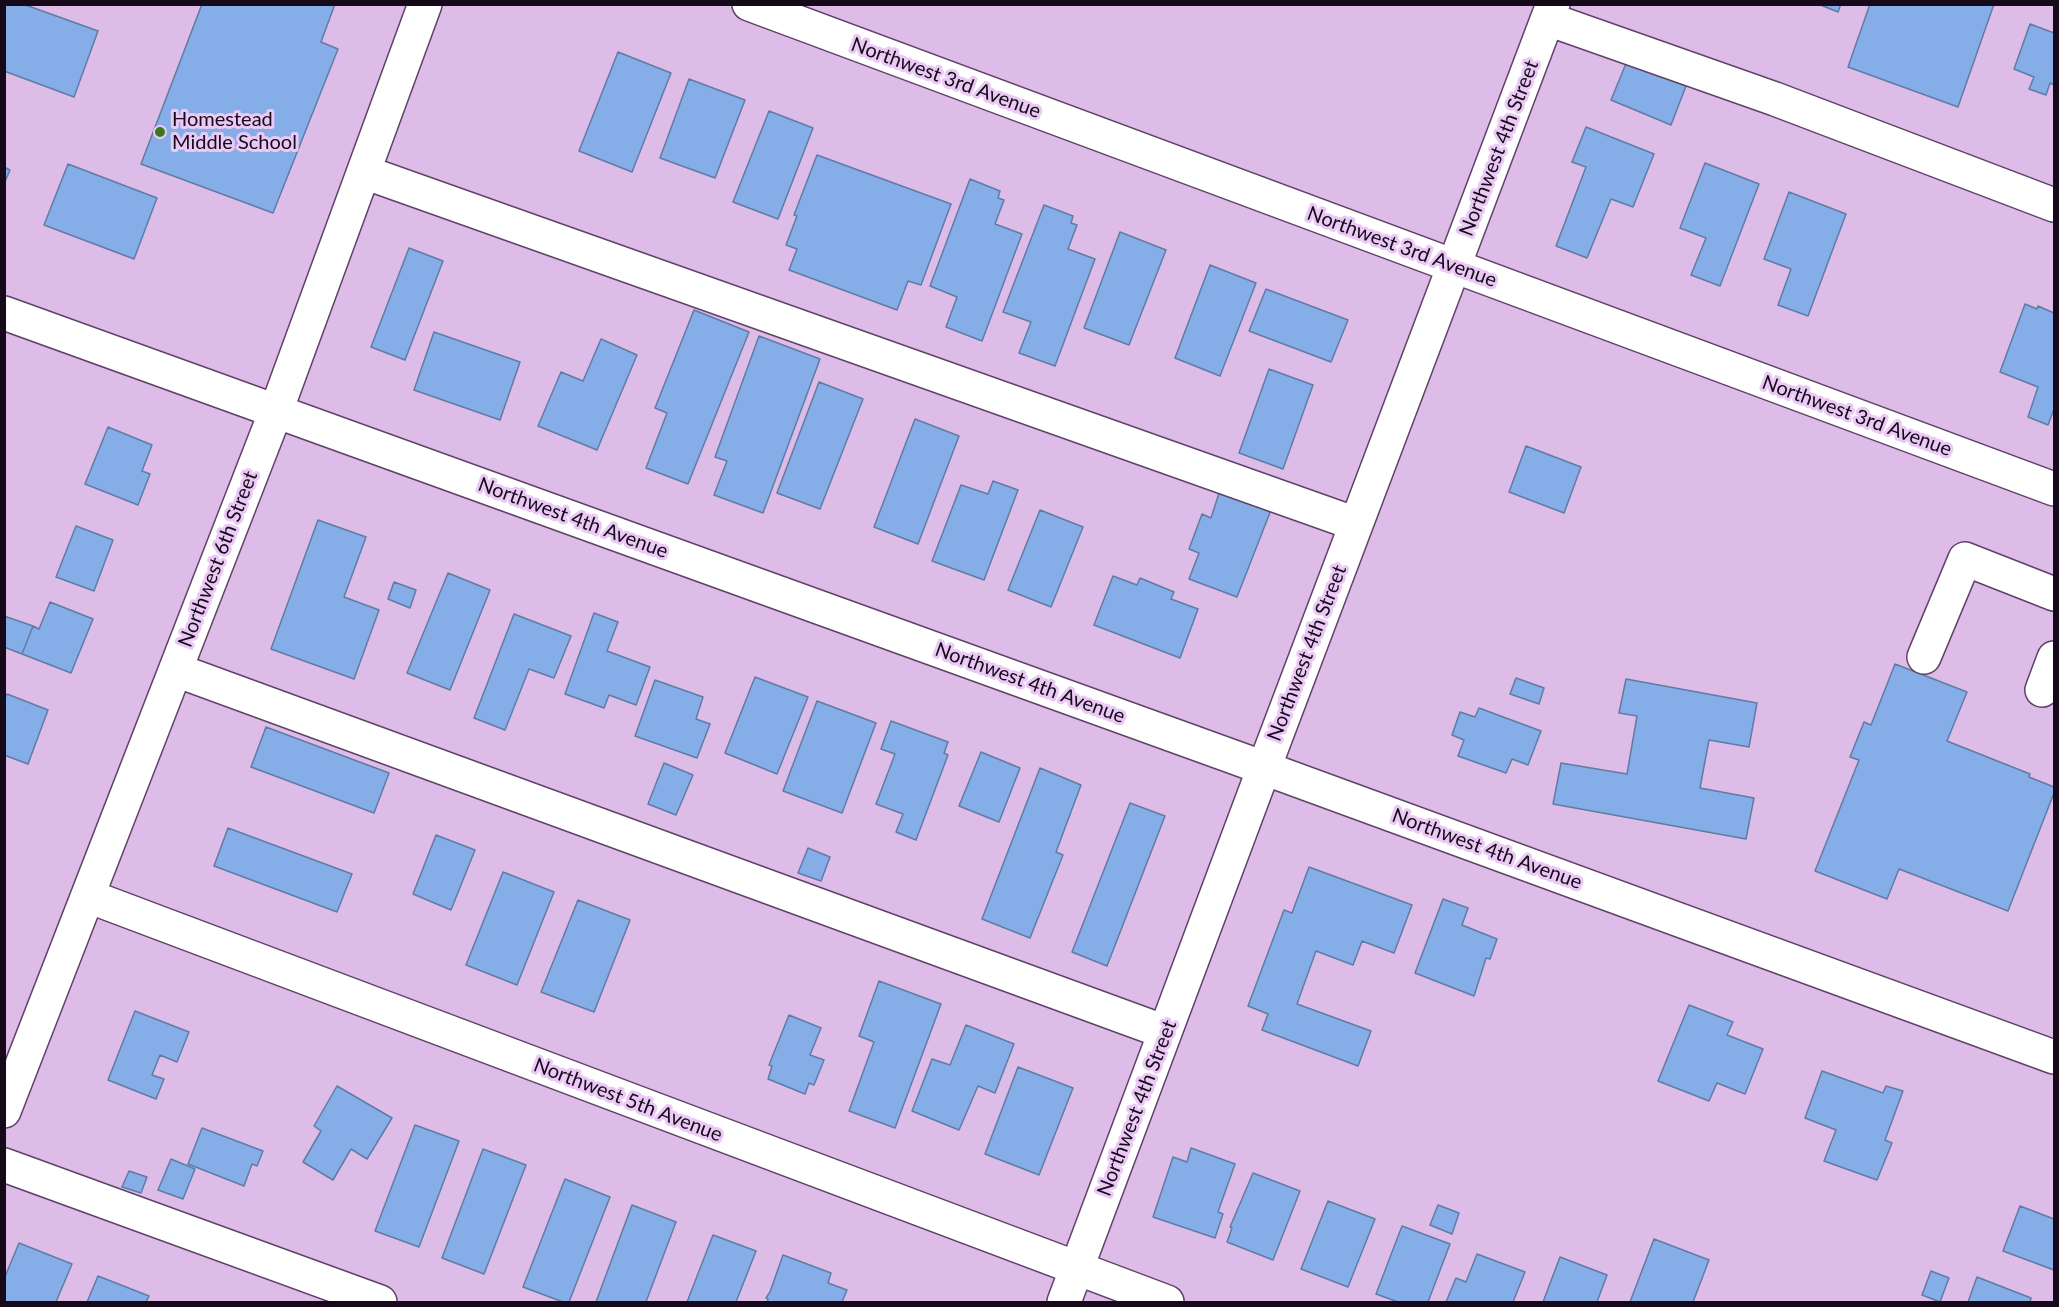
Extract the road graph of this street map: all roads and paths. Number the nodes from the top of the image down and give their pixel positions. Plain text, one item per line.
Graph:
1 (425, 4) edge
2 (749, 4) edge
3 (1550, 12) edge
4 (364, 172) junction
5 (2055, 205) edge
6 (1454, 266) junction
7 (4, 313) edge
8 (276, 411) junction
9 (2055, 489) edge
10 (1356, 524) junction
11 (2055, 594) edge
12 (1924, 657) dead end
13 (2055, 658) edge
14 (176, 670) junction
15 (2042, 690) dead end
16 (1264, 768) junction
17 (88, 897) junction
18 (1165, 1032) junction
19 (2055, 1058) edge
20 (4, 1111) edge
21 (4, 1166) edge
22 (1077, 1270) junction
23 (380, 1302) edge
24 (1064, 1302) edge
25 (1167, 1302) edge

1 - 4 street, Northwest 6th Street
2 - 6 street, Northwest 3rd Avenue
3 - 5 street
3 - 6 street, Northwest 4th Street
4 - 8 street, Northwest 6th Street
4 - 10 street
6 - 9 street, Northwest 3rd Avenue
6 - 10 street, Northwest 4th Street
7 - 8 street, Northwest 4th Avenue
8 - 14 street, Northwest 6th Street
8 - 16 street, Northwest 4th Avenue
10 - 16 street, Northwest 4th Street
11 - 12 street
13 - 15 street
14 - 17 street, Northwest 6th Street
14 - 18 street
16 - 18 street, Northwest 4th Street
16 - 19 street, Northwest 4th Avenue
17 - 20 street, Northwest 6th Street
17 - 22 street, Northwest 5th Avenue
18 - 22 street, Northwest 4th Street
21 - 23 street
22 - 24 street, Northwest 4th Street
22 - 25 street, Northwest 5th Avenue

